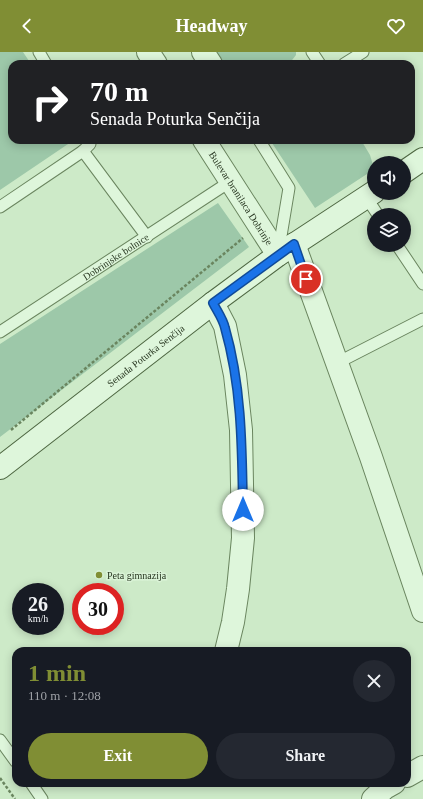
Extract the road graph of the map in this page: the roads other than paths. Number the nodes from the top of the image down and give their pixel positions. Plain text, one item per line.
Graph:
1 (363, 52) edge
2 (350, 60) edge
3 (90, 144) edge
4 (207, 144) edge
5 (262, 144) edge
6 (83, 151) junction
7 (423, 159) edge
8 (411, 167) edge
9 (231, 182) junction
10 (367, 196) edge
11 (0, 207) edge
12 (147, 237) junction
13 (286, 250) junction
14 (402, 252) edge
15 (423, 284) edge
16 (213, 303) junction
17 (423, 319) edge
18 (0, 332) edge
19 (337, 363) junction
20 (0, 468) edge
21 (423, 612) edge
22 (227, 647) edge
23 (0, 740) edge
24 (12, 756) edge
25 (423, 767) edge
26 (411, 774) edge
27 (34, 787) edge
28 (387, 787) edge
29 (42, 799) edge
30 (373, 799) edge

1 - 2 lane
3 - 6 lane
4 - 9 street, Bulevar branilaca Dobrinje
5 - 13 lane
6 - 11 lane
6 - 12 lane
7 - 8 street
9 - 12 lane, Dobrinjske bolnice
9 - 13 street, Bulevar branilaca Dobrinje
10 - 13 street, Senada Poturka Senčija
12 - 18 lane, Dobrinjske bolnice
13 - 16 street, Senada Poturka Senčija
13 - 19 street
14 - 15 lane
16 - 20 street, Senada Poturka Senčija
16 - 22 street
17 - 19 lane
19 - 21 street
23 - 24 lane
25 - 26 street
27 - 29 lane
28 - 30 street

